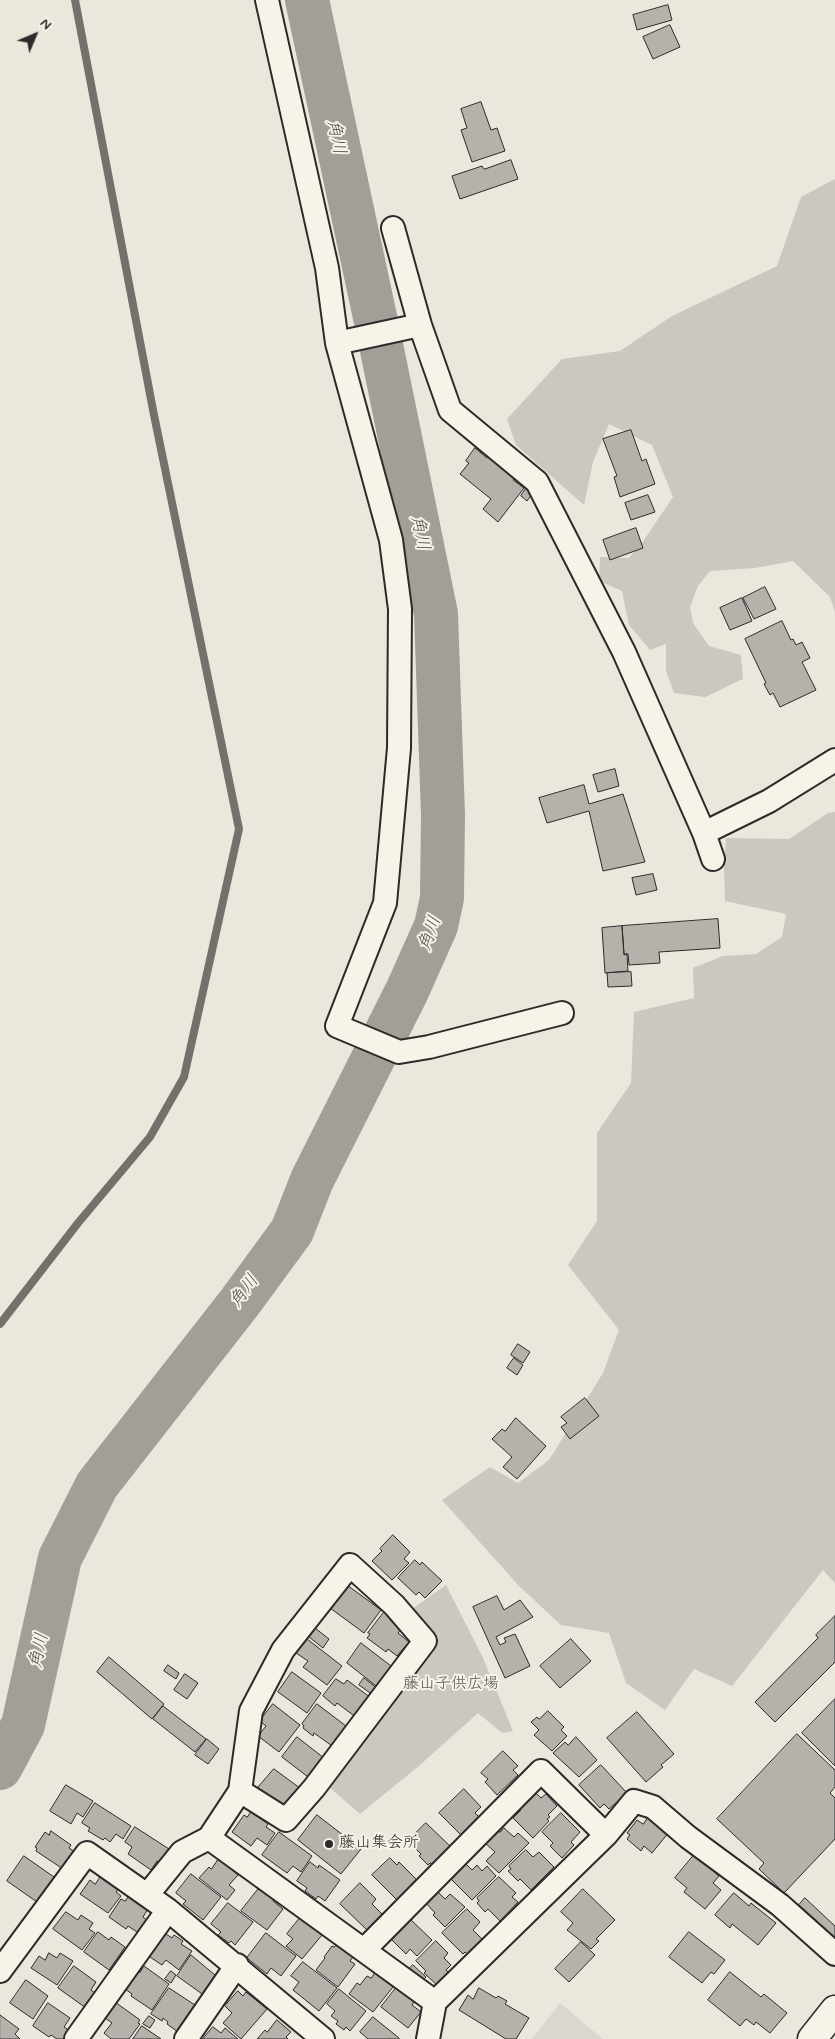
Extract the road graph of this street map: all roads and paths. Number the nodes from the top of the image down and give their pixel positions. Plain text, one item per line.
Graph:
1 (267, 0) edge
2 (393, 228) dead end
3 (420, 325) junction
4 (337, 343) junction
5 (835, 760) edge
6 (704, 833) junction
7 (713, 859) dead end
8 (562, 1014) dead end
9 (240, 1791) junction
10 (606, 1835) junction
11 (209, 1838) junction
12 (148, 1894) junction
13 (168, 1910) junction
14 (364, 1950) junction
15 (835, 1954) edge
16 (237, 1966) junction
17 (0, 1971) edge
18 (435, 2002) junction
19 (835, 2010) edge
20 (76, 2039) edge
21 (186, 2039) edge
22 (323, 2039) edge
23 (428, 2039) edge
24 (812, 2039) edge

1 - 4 street
2 - 3 street
3 - 4 street
3 - 6 street
4 - 8 street
5 - 6 street
6 - 7 street
9 - 9 street
9 - 11 street
10 - 14 street
10 - 15 street
10 - 18 street
11 - 12 street
11 - 14 street
12 - 13 street
12 - 17 street
13 - 16 street
13 - 20 street
14 - 18 street
16 - 21 street
16 - 22 street
18 - 23 street
19 - 24 highway

